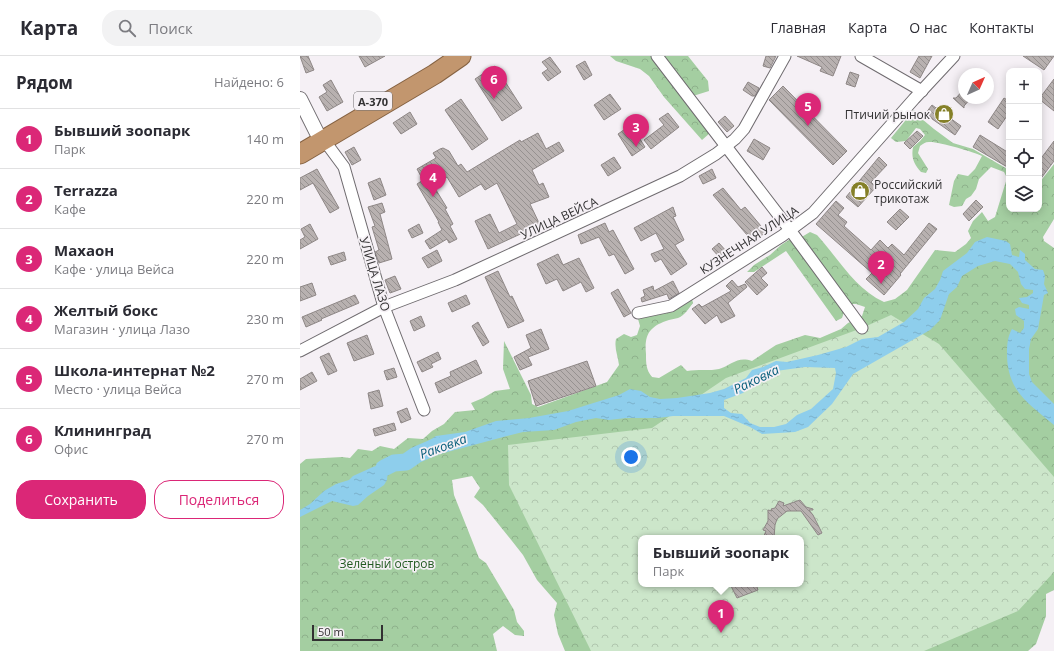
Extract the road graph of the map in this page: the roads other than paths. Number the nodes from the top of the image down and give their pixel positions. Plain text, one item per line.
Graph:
1 (461, 56) edge
2 (657, 56) edge
3 (785, 56) edge
4 (861, 56) edge
5 (954, 56) edge
6 (436, 66) edge
7 (922, 91) junction
8 (300, 99) edge
9 (321, 136) junction
10 (300, 143) edge
11 (725, 147) junction
12 (300, 154) edge
13 (790, 230) junction
14 (384, 307) junction
15 (638, 313) dead end
16 (862, 328) dead end
17 (300, 351) edge
18 (424, 410) dead end

1 - 6 highway, А-370
2 - 11 street
3 - 11 street, УЛИЦА ВЕЙСА
4 - 7 street
5 - 7 street, КУЗНЕЧНАЯ УЛИЦА
6 - 9 highway, А-370
7 - 13 street, КУЗНЕЧНАЯ УЛИЦА
8 - 9 street, УЛИЦА ЛАЗО
9 - 10 highway, А-370
9 - 12 highway, А-370
9 - 14 street, УЛИЦА ЛАЗО
11 - 13 street
11 - 14 street, УЛИЦА ВЕЙСА
13 - 15 street, КУЗНЕЧНАЯ УЛИЦА
13 - 16 street
14 - 17 street, УЛИЦА ВЕЙСА
14 - 18 street, УЛИЦА ЛАЗО

